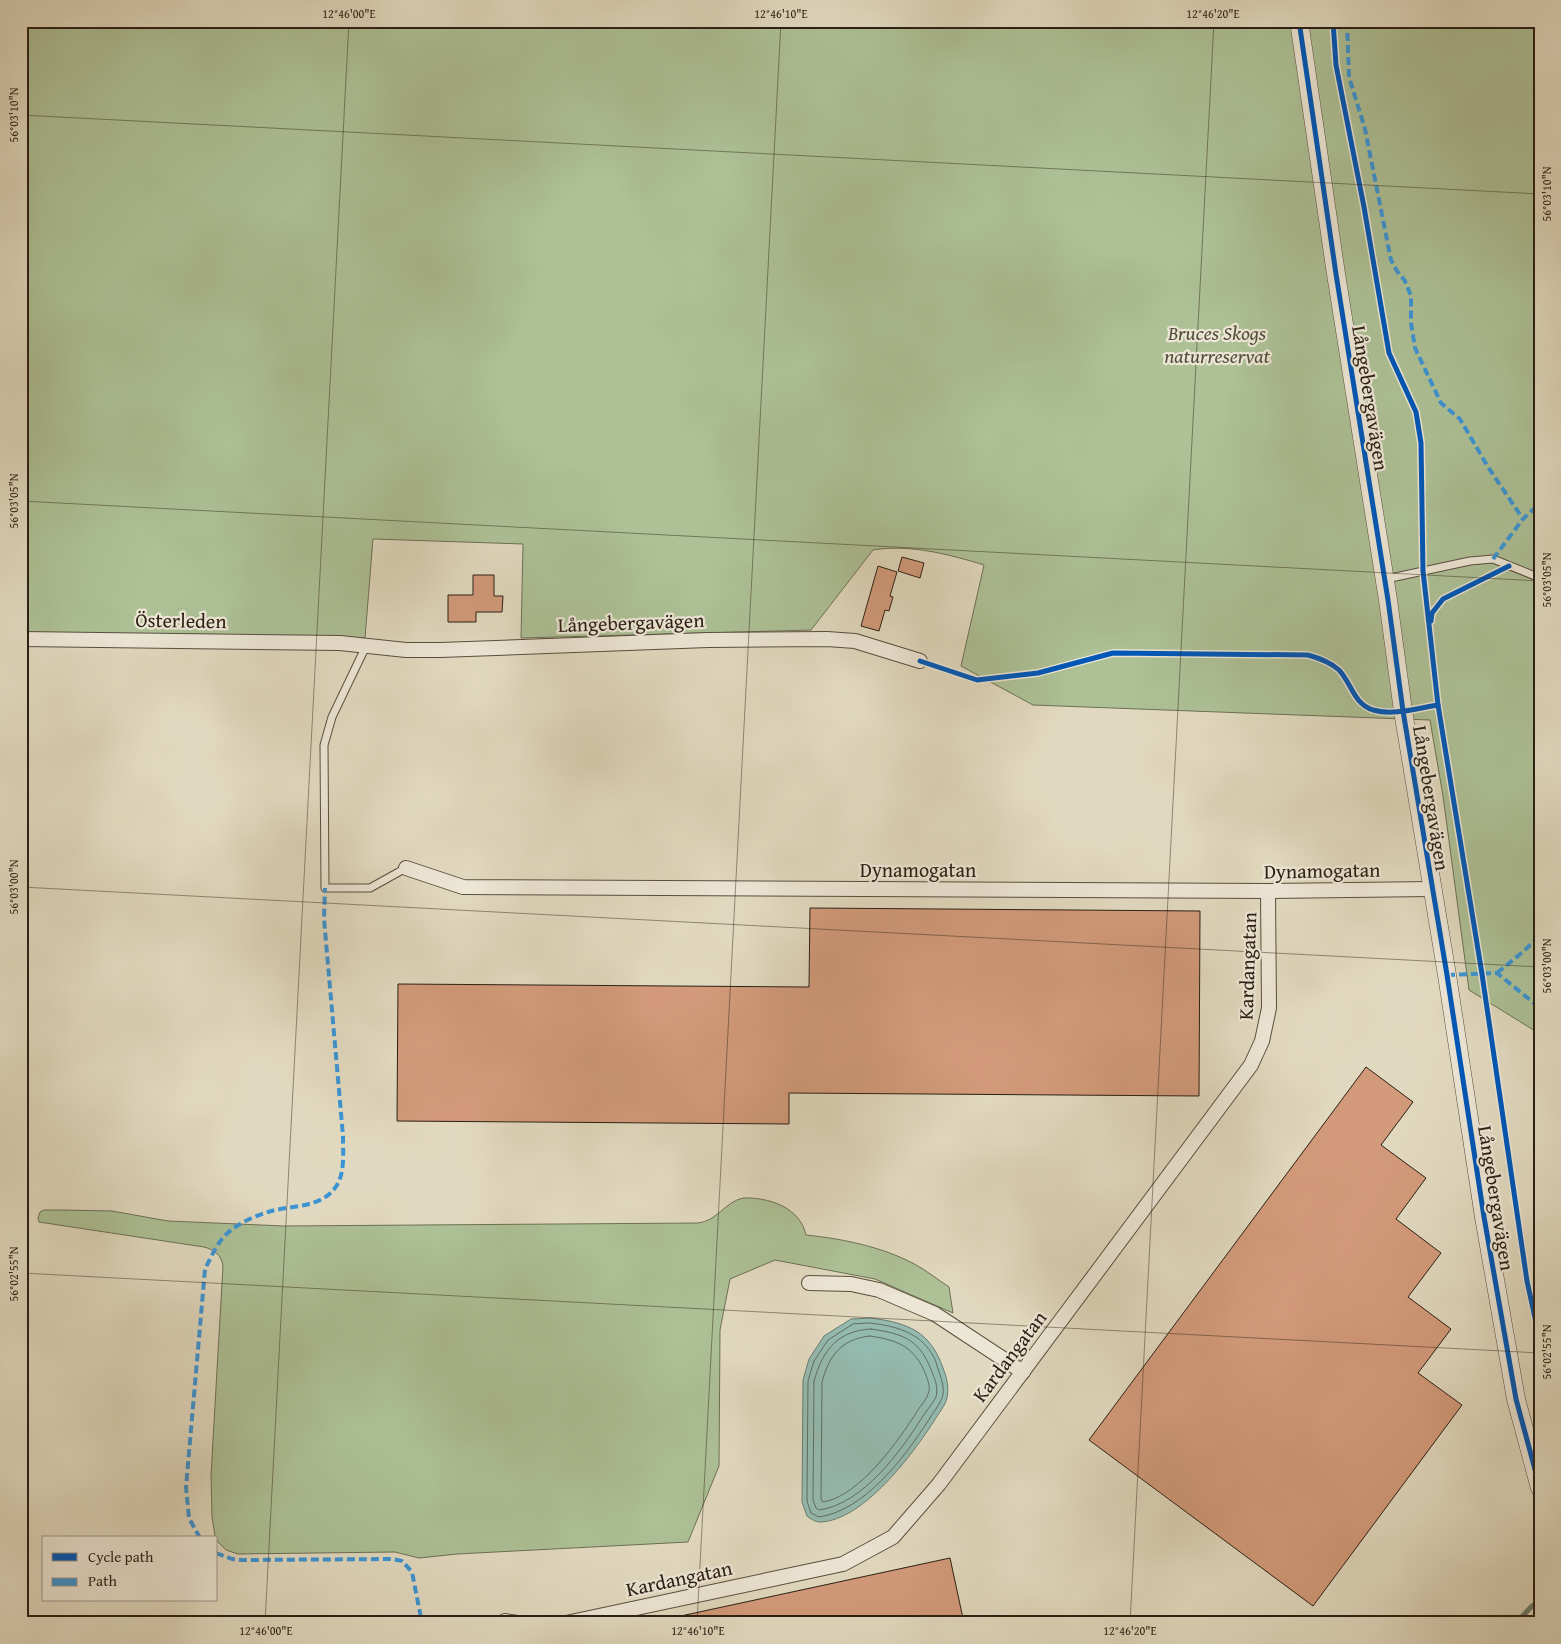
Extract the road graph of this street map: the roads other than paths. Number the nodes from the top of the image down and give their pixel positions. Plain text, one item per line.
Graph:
1 (1299, 21) edge
2 (1540, 578) edge
3 (1385, 579) junction
4 (21, 639) edge
5 (340, 643) joint
6 (366, 646) junction
7 (920, 661) dead end
8 (406, 868) joint
9 (1431, 889) junction
10 (1268, 891) junction
11 (809, 1283) dead end
12 (1022, 1372) junction
13 (1540, 1488) edge
14 (566, 1623) edge

1 - 3 street, Långebergavägen
2 - 3 lane
3 - 9 street, Långebergavägen
4 - 5 street, Österleden
5 - 6 street, Långebergavägen
6 - 7 street, Långebergavägen
6 - 8 lane
8 - 10 street, Dynamogatan
9 - 10 street, Dynamogatan
9 - 13 street, Långebergavägen
10 - 12 street, Kardangatan
11 - 12 street
12 - 14 street, Kardangatan

